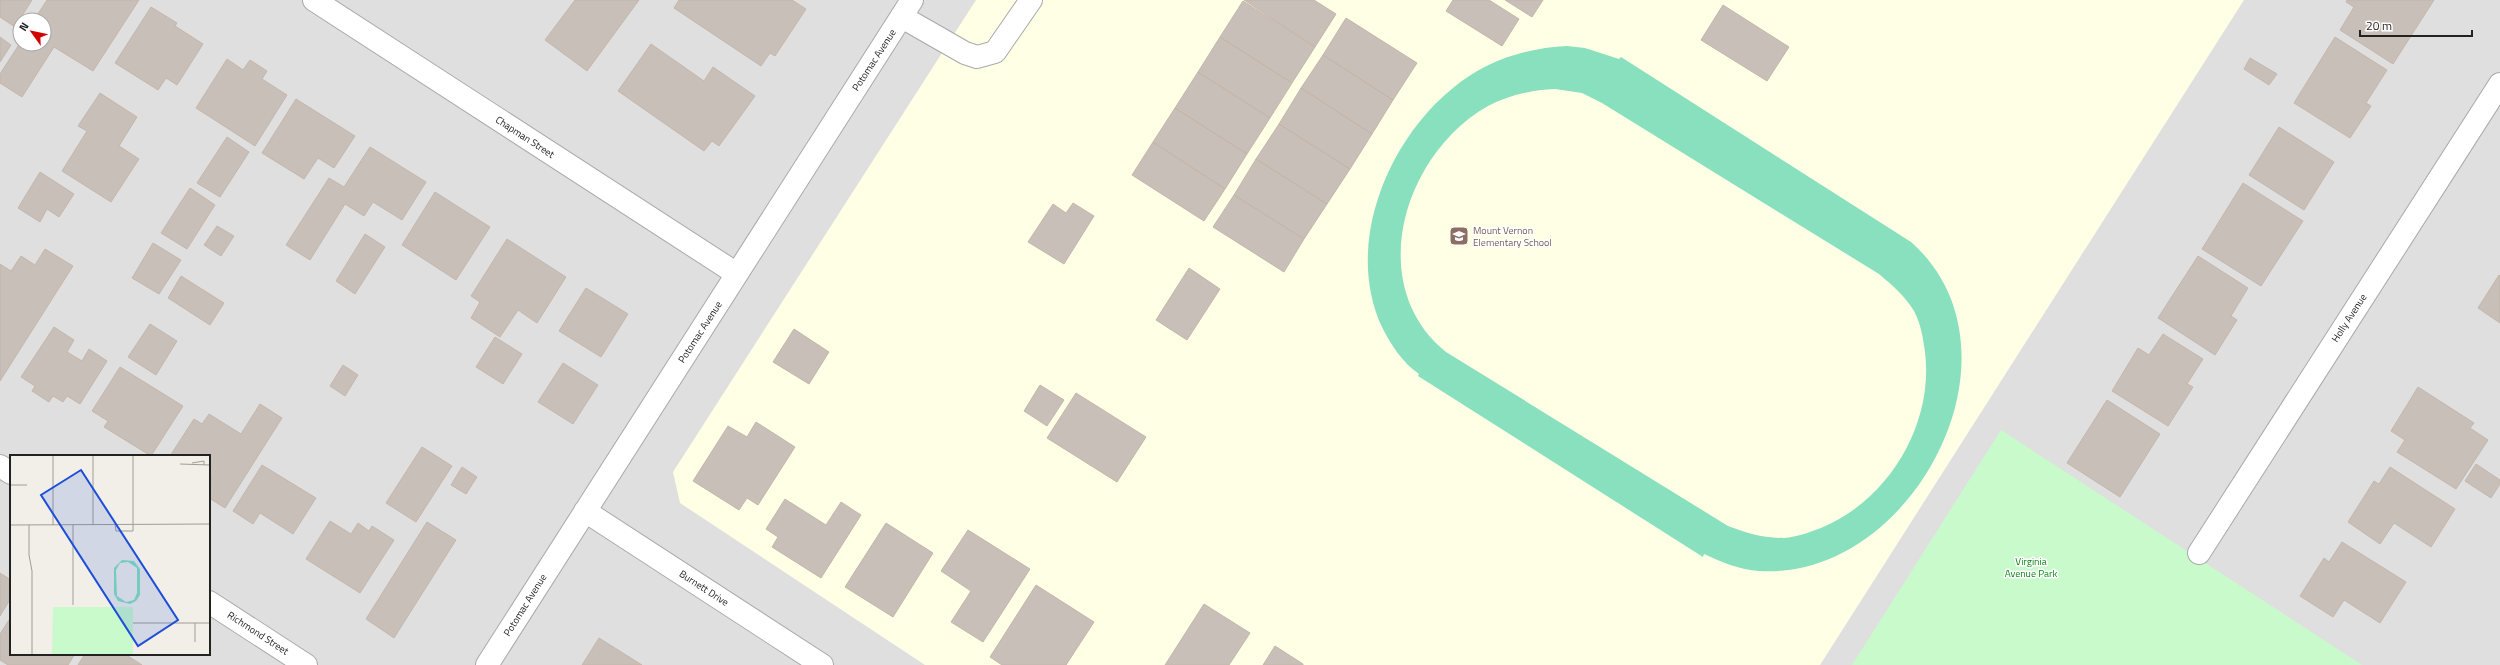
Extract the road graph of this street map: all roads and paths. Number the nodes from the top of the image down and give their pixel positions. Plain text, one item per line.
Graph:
1 (314, 0) edge
2 (1031, 0) edge
3 (907, 8) edge
4 (2500, 84) edge
5 (737, 274) junction
6 (0, 466) edge
7 (10, 472) edge
8 (585, 511) junction
9 (2199, 553) dead end
10 (210, 603) edge
11 (306, 665) edge
12 (487, 665) edge
13 (822, 665) edge

1 - 5 street, Chapman Street
2 - 3 street
3 - 5 street, Potomac Avenue
4 - 9 street, Holly Avenue
5 - 8 street, Potomac Avenue
6 - 7 street
8 - 12 street, Potomac Avenue
8 - 13 street, Burnett Drive
10 - 11 street, Richmond Street

